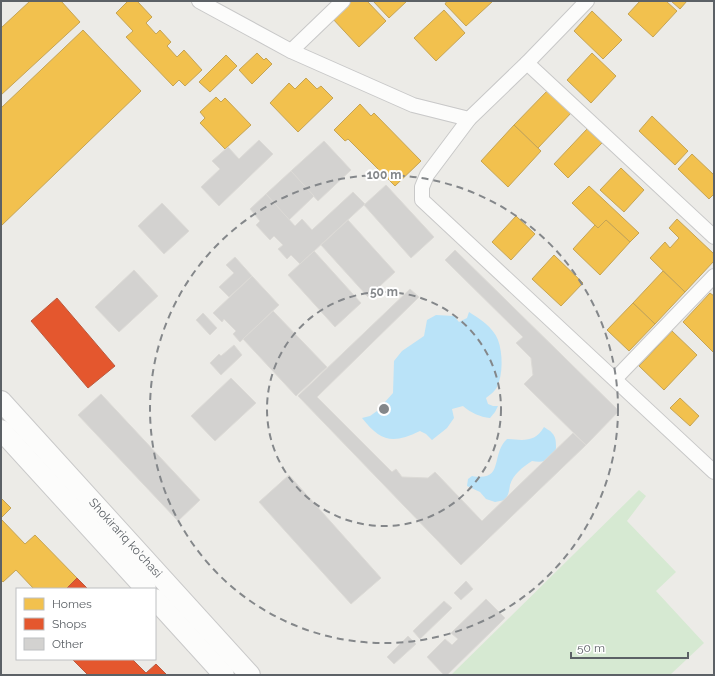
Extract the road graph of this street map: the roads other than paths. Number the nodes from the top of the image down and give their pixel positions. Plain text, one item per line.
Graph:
1 (200, 1) edge
2 (343, 1) edge
3 (587, 1) edge
4 (291, 51) junction
5 (526, 63) junction
6 (470, 119) junction
7 (714, 237) edge
8 (714, 276) edge
9 (615, 379) junction
10 (1, 401) edge
11 (1, 430) edge
12 (714, 472) edge
13 (145, 588) edge
14 (156, 600) edge
15 (224, 675) edge
16 (250, 675) edge

1 - 4 street
2 - 4 street
3 - 5 street
4 - 6 street
5 - 6 street
5 - 7 street
6 - 9 street
8 - 9 street
9 - 12 street
10 - 16 main road, Shokirariq ko'chasi
11 - 13 main road, Shokirariq ko'chasi
14 - 15 main road

